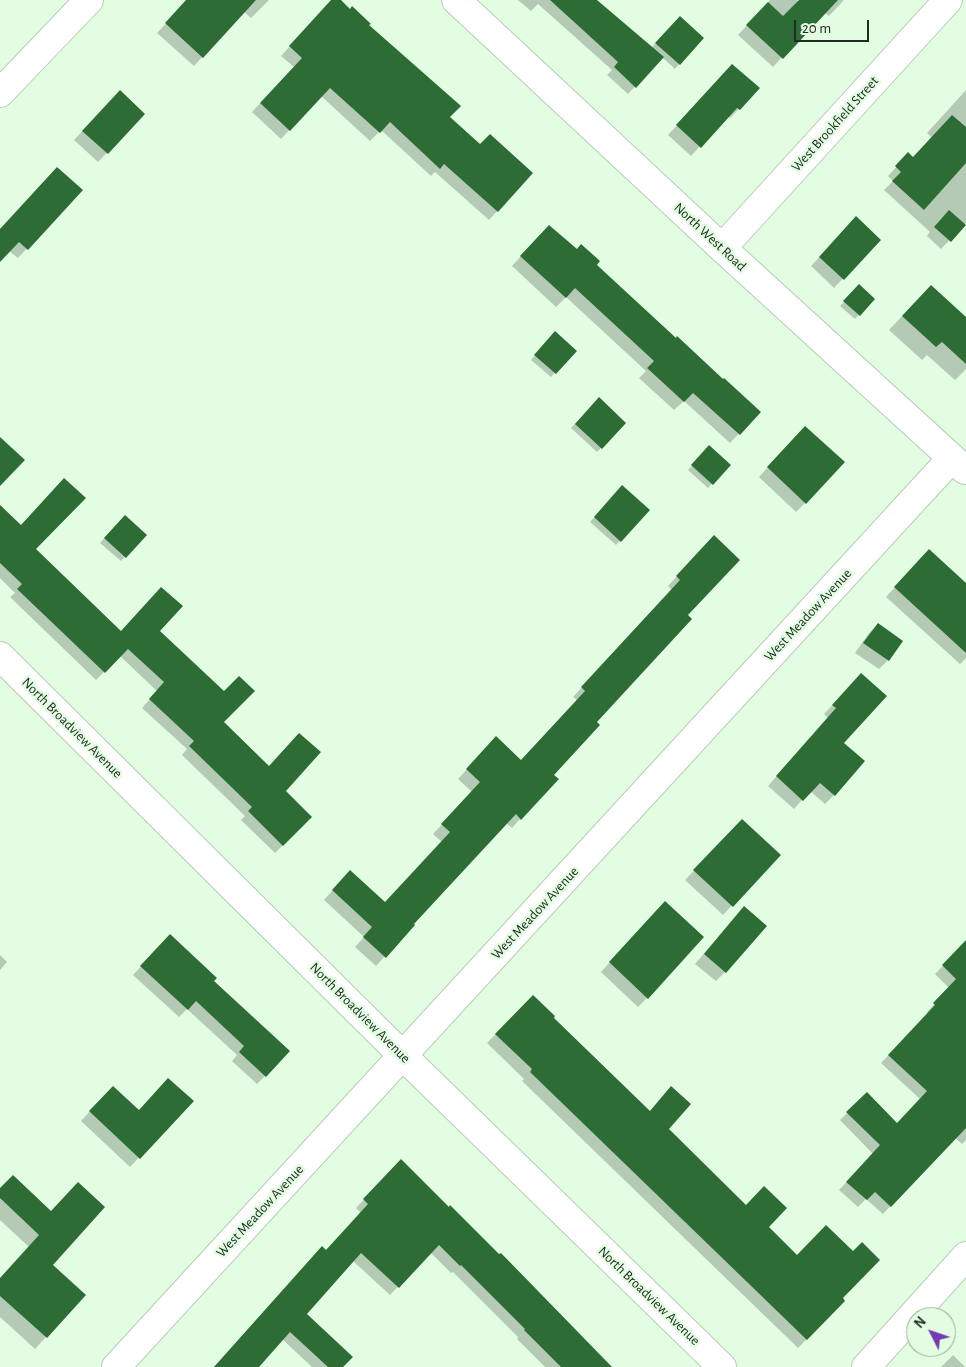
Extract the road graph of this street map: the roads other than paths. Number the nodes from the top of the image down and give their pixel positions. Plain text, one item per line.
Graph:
1 (89, 0) edge
2 (456, 0) edge
3 (948, 0) edge
4 (0, 93) edge
5 (722, 248) junction
6 (959, 464) edge
7 (0, 656) edge
8 (404, 1056) junction
9 (966, 1256) edge
10 (116, 1367) edge
11 (722, 1367) edge
12 (866, 1367) edge

1 - 4 street
2 - 5 street, North West Road
3 - 5 street, West Brookfield Street
5 - 6 street, North West Road
6 - 8 street, West Meadow Avenue
7 - 8 street, North Broadview Avenue
8 - 10 street, West Meadow Avenue
8 - 11 street, North Broadview Avenue
9 - 12 street

